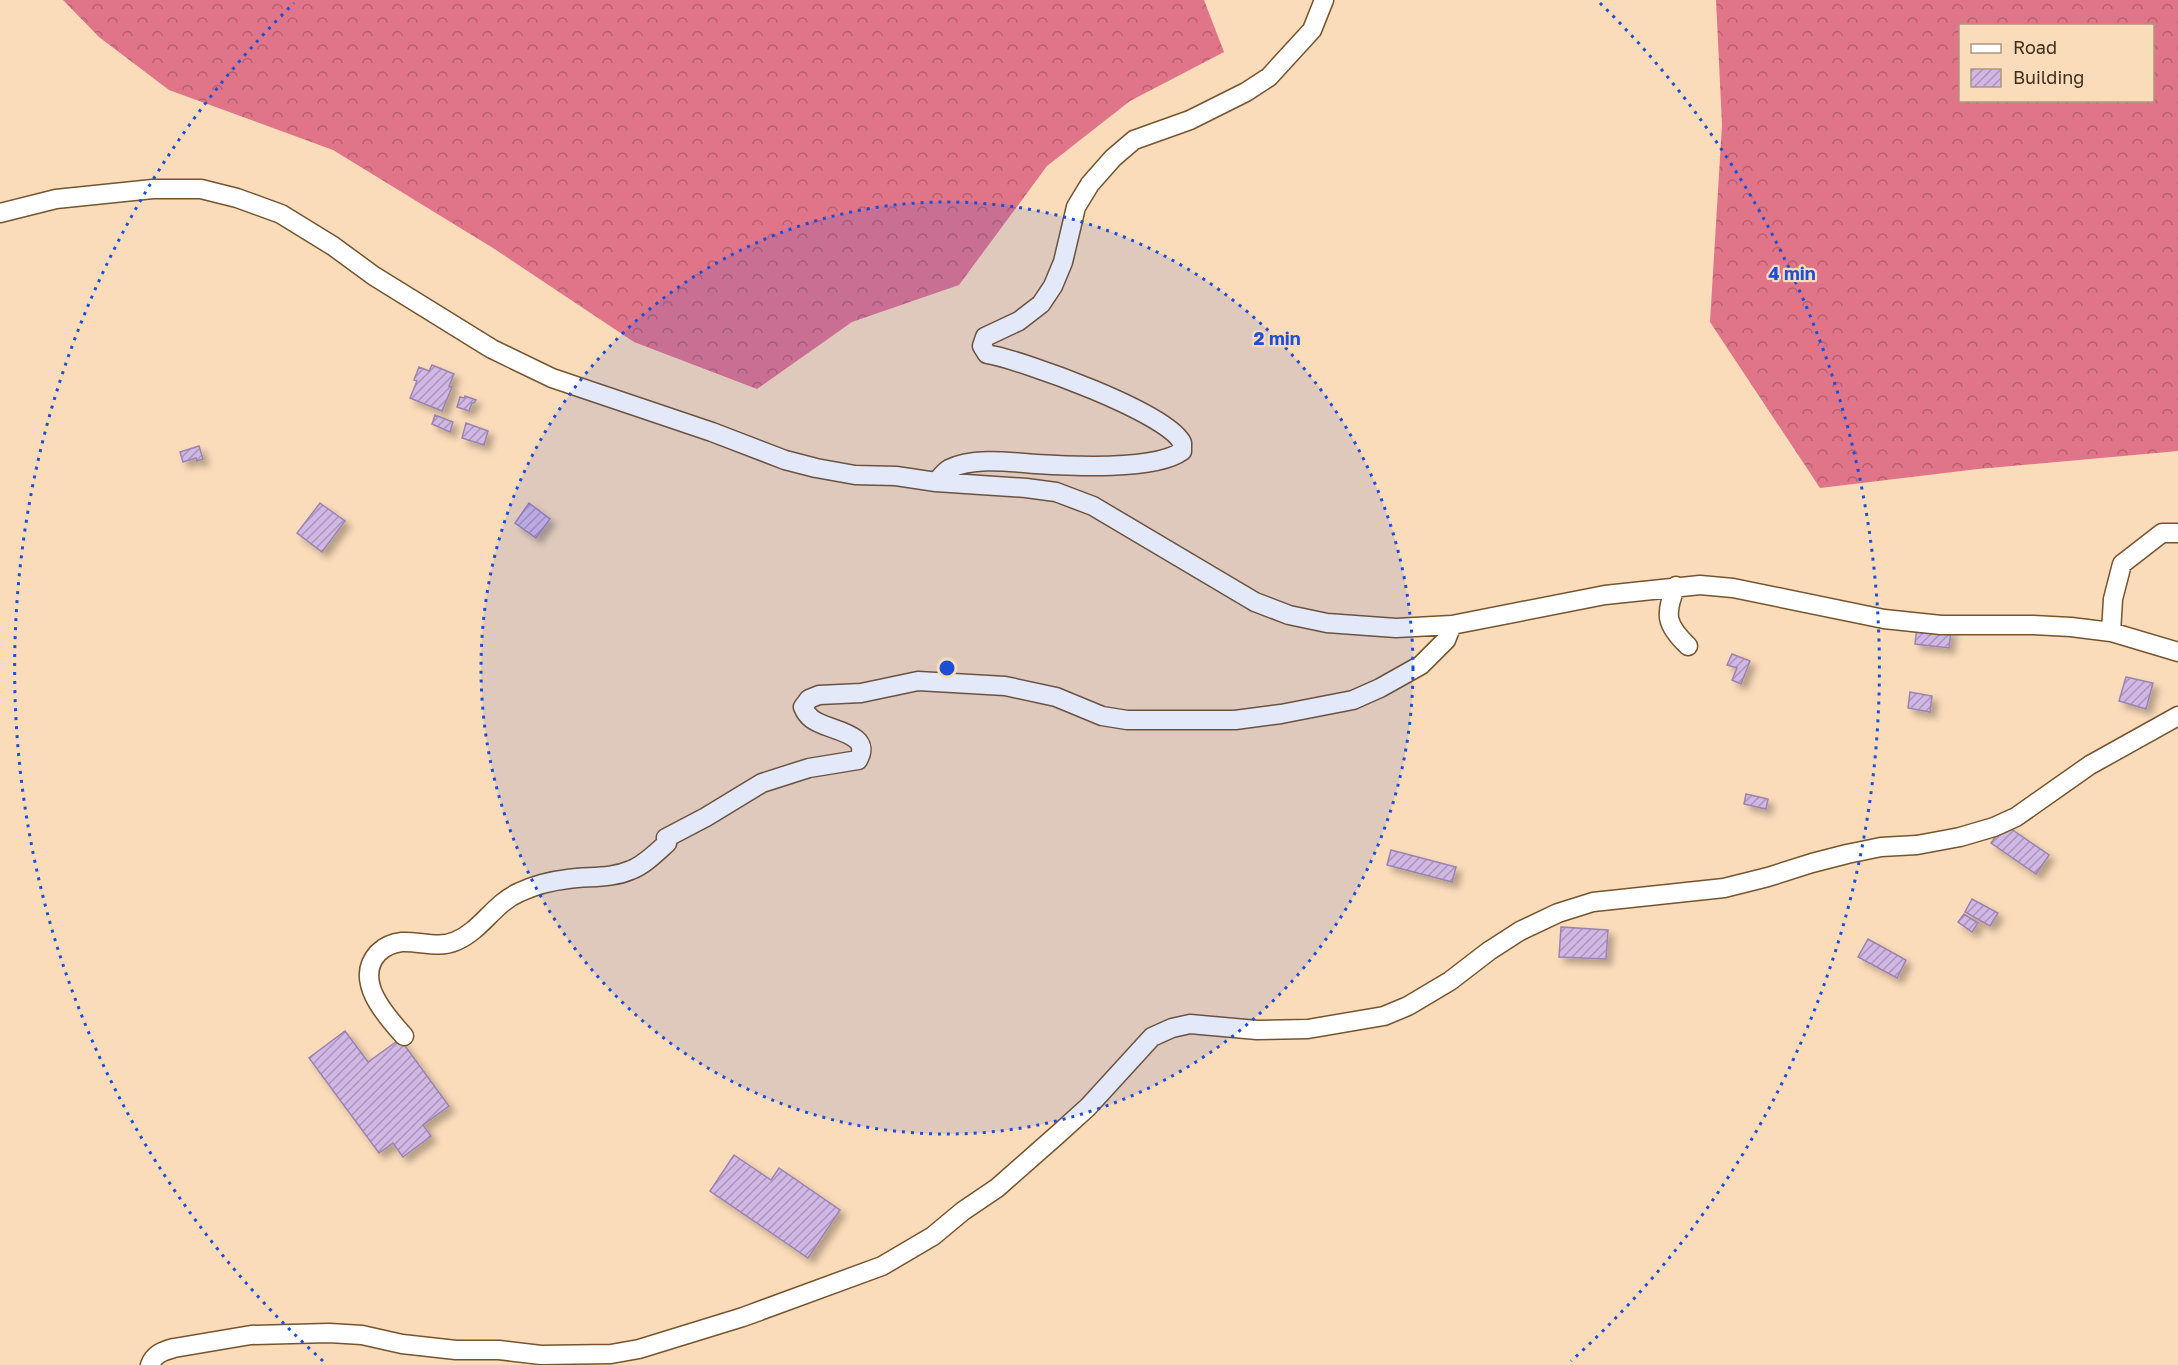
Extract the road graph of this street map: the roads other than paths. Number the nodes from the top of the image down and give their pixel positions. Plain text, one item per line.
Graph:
1 (1324, 0) edge
2 (0, 213) edge
3 (936, 482) junction
4 (2178, 532) edge
5 (1676, 586) junction
6 (1452, 625) junction
7 (2111, 632) junction
8 (1688, 646) dead end
9 (2178, 652) edge
10 (2178, 716) edge
11 (404, 1036) dead end
12 (150, 1365) edge

1 - 3 street
2 - 3 street
3 - 6 street
4 - 7 street
5 - 6 street
5 - 7 street
5 - 8 street
6 - 11 street
7 - 9 street
10 - 12 street

